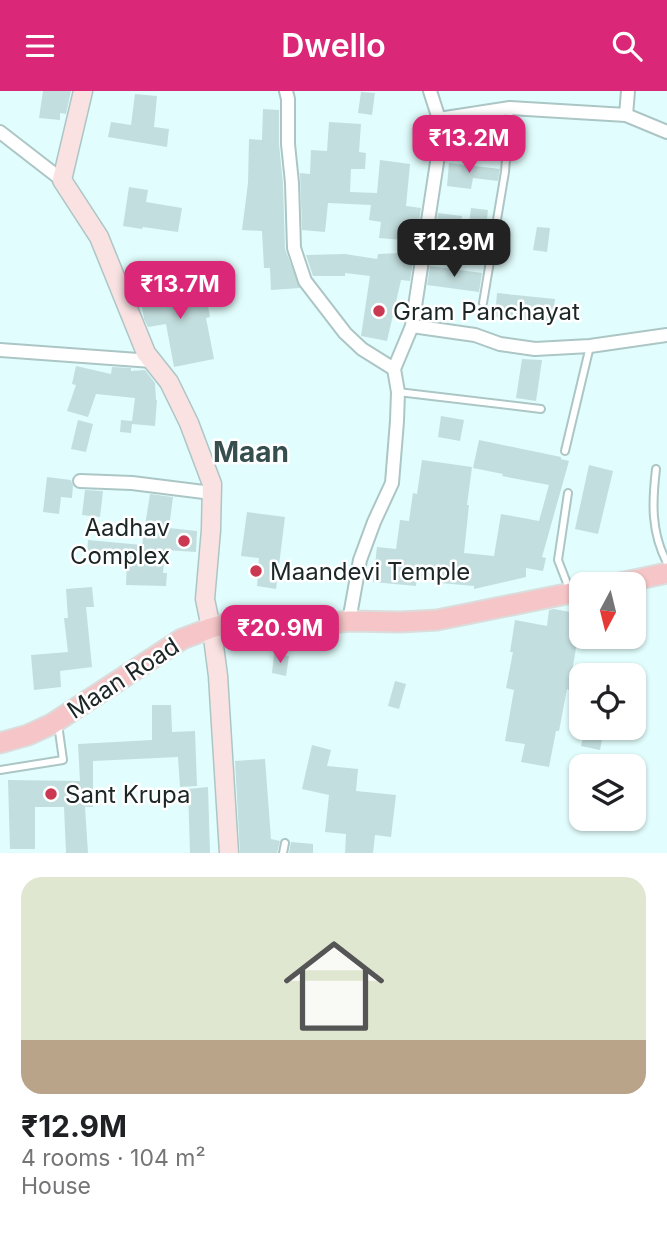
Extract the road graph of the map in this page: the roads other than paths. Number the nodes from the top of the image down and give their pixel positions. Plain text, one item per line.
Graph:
1 (83, 91) edge
2 (286, 91) edge
3 (430, 91) edge
4 (628, 91) edge
5 (510, 108) junction
6 (626, 115) junction
7 (439, 119) junction
8 (0, 132) edge
9 (667, 132) edge
10 (62, 180) junction
11 (483, 303) dead end
12 (412, 326) junction
13 (667, 335) edge
14 (590, 346) junction
15 (0, 350) edge
16 (152, 361) junction
17 (394, 369) junction
18 (398, 391) junction
19 (541, 409) dead end
20 (565, 451) dead end
21 (656, 469) dead end
22 (80, 481) dead end
23 (212, 493) junction
24 (568, 493) dead end
25 (667, 563) edge
26 (667, 573) edge
27 (646, 578) edge
28 (569, 580) edge
29 (569, 593) edge
30 (349, 621) junction
31 (211, 628) junction
32 (58, 720) junction
33 (0, 743) edge
34 (0, 770) edge
35 (285, 843) dead end
36 (229, 853) edge
37 (283, 853) edge

1 - 10 street
2 - 17 street
3 - 7 street
4 - 6 street
5 - 6 street
5 - 7 street
5 - 11 lane
6 - 9 street
7 - 12 street
8 - 10 street
10 - 16 street
12 - 14 street
12 - 17 street
13 - 14 street
14 - 20 lane
15 - 16 street
16 - 23 street
17 - 18 street
18 - 19 lane
18 - 30 street
21 - 25 lane
22 - 23 street
23 - 31 street
24 - 28 lane
26 - 27 main road
29 - 30 main road, Maan Road
30 - 31 main road, Maan Road
31 - 32 main road, Maan Road
31 - 36 street
32 - 33 main road, Maan Road
32 - 34 lane
35 - 37 lane

